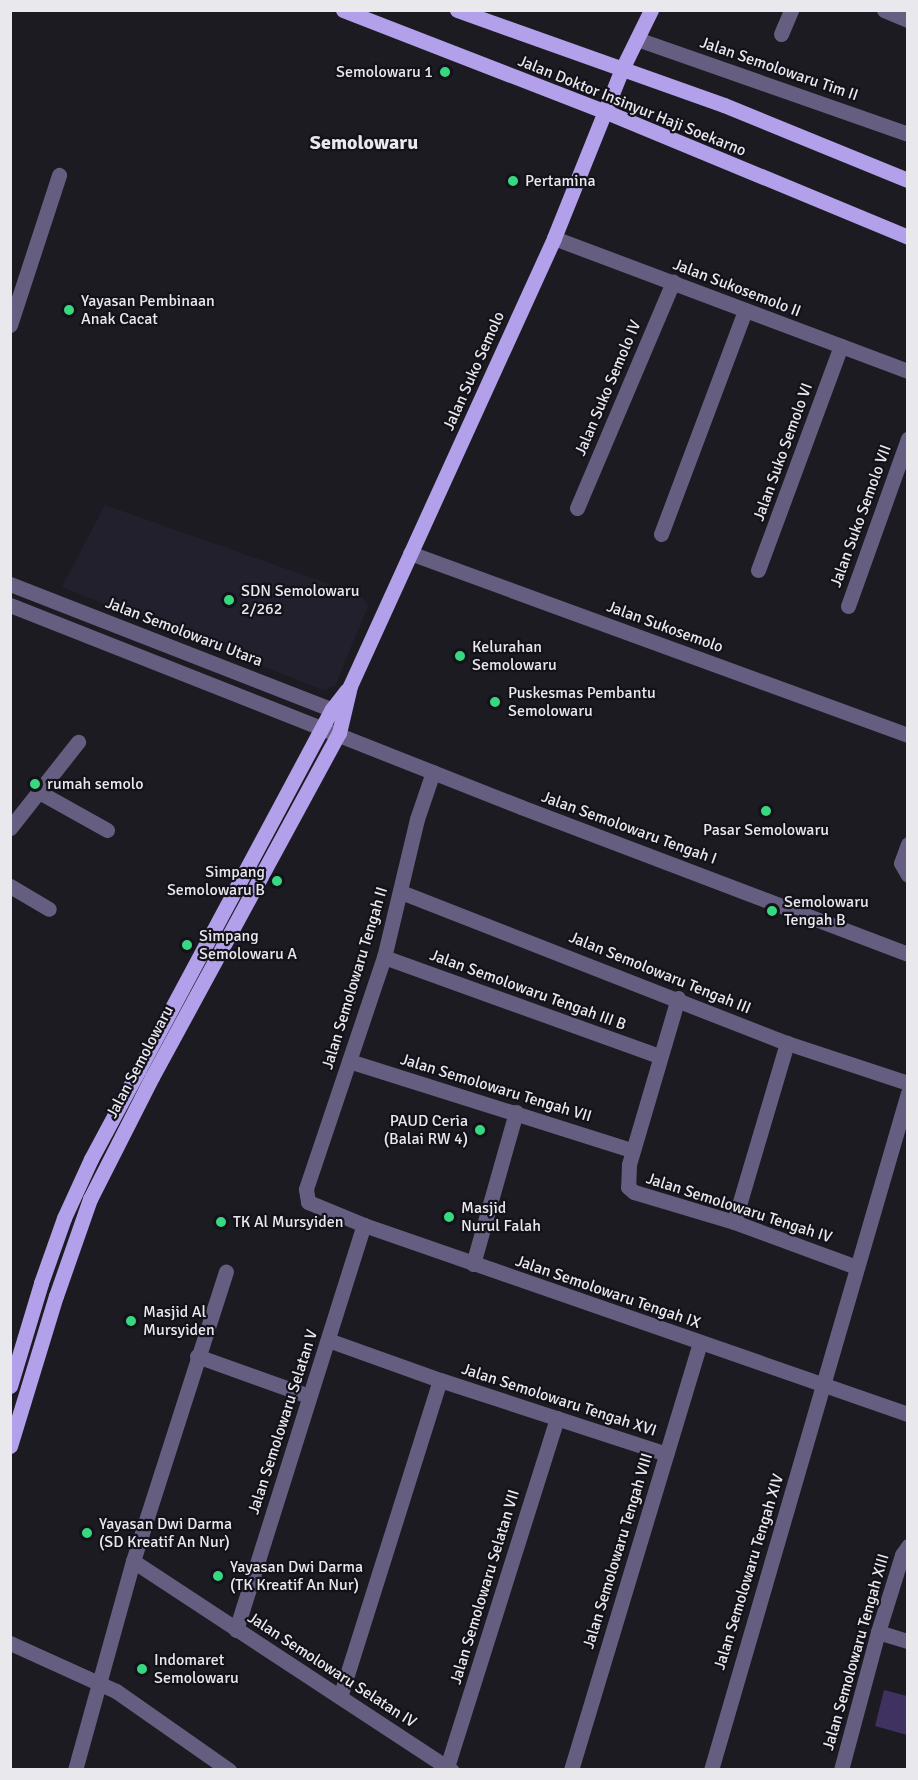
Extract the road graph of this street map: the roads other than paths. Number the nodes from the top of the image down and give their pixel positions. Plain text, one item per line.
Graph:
1 (343, 10) edge
2 (457, 10) edge
3 (651, 10) edge
4 (791, 10) edge
5 (884, 10) edge
6 (908, 20) edge
7 (781, 34) dead end
8 (637, 39) junction
9 (622, 69) junction
10 (604, 111) junction
11 (908, 134) edge
12 (59, 175) dead end
13 (908, 180) edge
14 (908, 237) edge
15 (554, 238) junction
16 (673, 282) junction
17 (745, 310) junction
18 (10, 325) edge
19 (842, 346) junction
20 (908, 371) edge
21 (908, 438) edge
22 (577, 508) dead end
23 (661, 534) dead end
24 (410, 554) junction
25 (758, 570) dead end
26 (10, 584) edge
27 (10, 605) edge
28 (848, 606) dead end
29 (338, 712) junction
30 (324, 727) junction
31 (339, 734) junction
32 (908, 735) edge
33 (78, 742) dead end
34 (433, 772) junction
35 (39, 792) junction
36 (10, 828) edge
37 (106, 830) dead end
38 (908, 844) edge
39 (908, 875) edge
40 (10, 886) edge
41 (401, 892) junction
42 (50, 909) dead end
43 (908, 954) edge
44 (384, 957) junction
45 (678, 998) junction
46 (787, 1043) junction
47 (659, 1056) junction
48 (349, 1061) junction
49 (908, 1083) edge
50 (908, 1093) edge
51 (516, 1112) junction
52 (632, 1150) junction
53 (74, 1193) junction
54 (306, 1193) joint
55 (90, 1199) junction
56 (734, 1222) junction
57 (364, 1225) junction
58 (473, 1264) junction
59 (856, 1267) junction
60 (226, 1272) dead end
61 (328, 1340) junction
62 (700, 1344) junction
63 (197, 1356) junction
64 (440, 1380) junction
65 (10, 1386) edge
66 (824, 1386) junction
67 (309, 1396) junction
68 (908, 1414) edge
69 (557, 1418) junction
70 (10, 1446) edge
71 (666, 1454) junction
72 (908, 1546) edge
73 (133, 1561) junction
74 (236, 1630) junction
75 (878, 1632) junction
76 (908, 1641) edge
77 (10, 1643) edge
78 (99, 1683) junction
79 (340, 1697) junction
80 (207, 1762) edge
81 (449, 1768) edge
82 (75, 1770) edge
83 (229, 1770) edge
84 (571, 1770) edge
85 (711, 1770) edge
86 (841, 1770) edge

1 - 10 main road, Jalan Doktor Insinyur Haji Soekarno
2 - 9 main road, Jalan Doktor Insinyur Haji Soekarno
3 - 8 main road
4 - 7 street
5 - 6 street
8 - 9 main road
8 - 11 street, Jalan Semolowaru Tim II
9 - 10 main road, Jalan Suko Semolo
9 - 13 main road, Jalan Doktor Insinyur Haji Soekarno
10 - 14 main road, Jalan Doktor Insinyur Haji Soekarno
10 - 15 main road, Jalan Suko Semolo
12 - 18 street
15 - 16 street, Jalan Sukosemolo II
15 - 24 main road, Jalan Suko Semolo
16 - 17 street, Jalan Sukosemolo II
16 - 22 street, Jalan Suko Semolo IV
17 - 19 street, Jalan Sukosemolo II
17 - 23 street
19 - 20 street, Jalan Sukosemolo II
19 - 25 street, Jalan Suko Semolo VI
21 - 28 street, Jalan Suko Semolo VII
24 - 29 main road, Jalan Suko Semolo
24 - 32 street, Jalan Sukosemolo
26 - 29 street, Jalan Semolowaru Utara
27 - 30 street
29 - 30 main road, Jalan Semolowaru
29 - 31 main road, Jalan Semolowaru
30 - 31 street
30 - 53 main road, Jalan Semolowaru
31 - 34 street, Jalan Semolowaru Tengah I
31 - 55 main road, Jalan Semolowaru
33 - 35 street
34 - 41 street, Jalan Semolowaru Tengah II
34 - 43 street, Jalan Semolowaru Tengah I
35 - 36 street
35 - 37 street
38 - 39 street
40 - 42 street
41 - 44 street, Jalan Semolowaru Tengah II
41 - 45 street, Jalan Semolowaru Tengah III
44 - 47 street, Jalan Semolowaru Tengah III B
44 - 48 street, Jalan Semolowaru Tengah II
45 - 46 street, Jalan Semolowaru Tengah III
45 - 47 street, Jalan Semolowaru Tengah IV
46 - 49 street, Jalan Semolowaru Tengah III
46 - 56 street
47 - 52 street, Jalan Semolowaru Tengah IV
48 - 51 street, Jalan Semolowaru Tengah VII
48 - 54 street, Jalan Semolowaru Tengah II
50 - 59 street, Jalan Semolowaru Tengah XIV
51 - 52 street, Jalan Semolowaru Tengah VII
51 - 58 street
52 - 56 street, Jalan Semolowaru Tengah IV
53 - 55 main road
53 - 65 main road, Jalan Semolowaru
54 - 57 street, Jalan Semolowaru Tengah IX
55 - 70 main road, Jalan Semolowaru
56 - 59 street, Jalan Semolowaru Tengah IV
57 - 58 street, Jalan Semolowaru Tengah IX
57 - 61 street, Jalan Semolowaru Selatan V
58 - 62 street, Jalan Semolowaru Tengah IX
59 - 66 street, Jalan Semolowaru Tengah XIV
60 - 63 street
61 - 64 street, Jalan Semolowaru Tengah XVI
61 - 67 street, Jalan Semolowaru Selatan V
62 - 66 street, Jalan Semolowaru Tengah IX
62 - 71 street, Jalan Semolowaru Tengah VIII
63 - 67 street
63 - 73 street
64 - 69 street, Jalan Semolowaru Tengah XVI
64 - 79 street
66 - 68 street, Jalan Semolowaru Tengah IX
66 - 85 street, Jalan Semolowaru Tengah XIV
67 - 74 street, Jalan Semolowaru Selatan V
69 - 71 street, Jalan Semolowaru Tengah XVI
69 - 81 street, Jalan Semolowaru Selatan VII
71 - 84 street, Jalan Semolowaru Tengah VIII
72 - 75 street, Jalan Semolowaru Tengah XIII
73 - 74 street, Jalan Semolowaru Selatan IV
73 - 78 street
74 - 79 street, Jalan Semolowaru Selatan IV
75 - 76 street
75 - 86 street, Jalan Semolowaru Tengah XIII
77 - 78 street
78 - 80 street
78 - 82 street
79 - 81 street, Jalan Semolowaru Selatan IV
80 - 83 street

